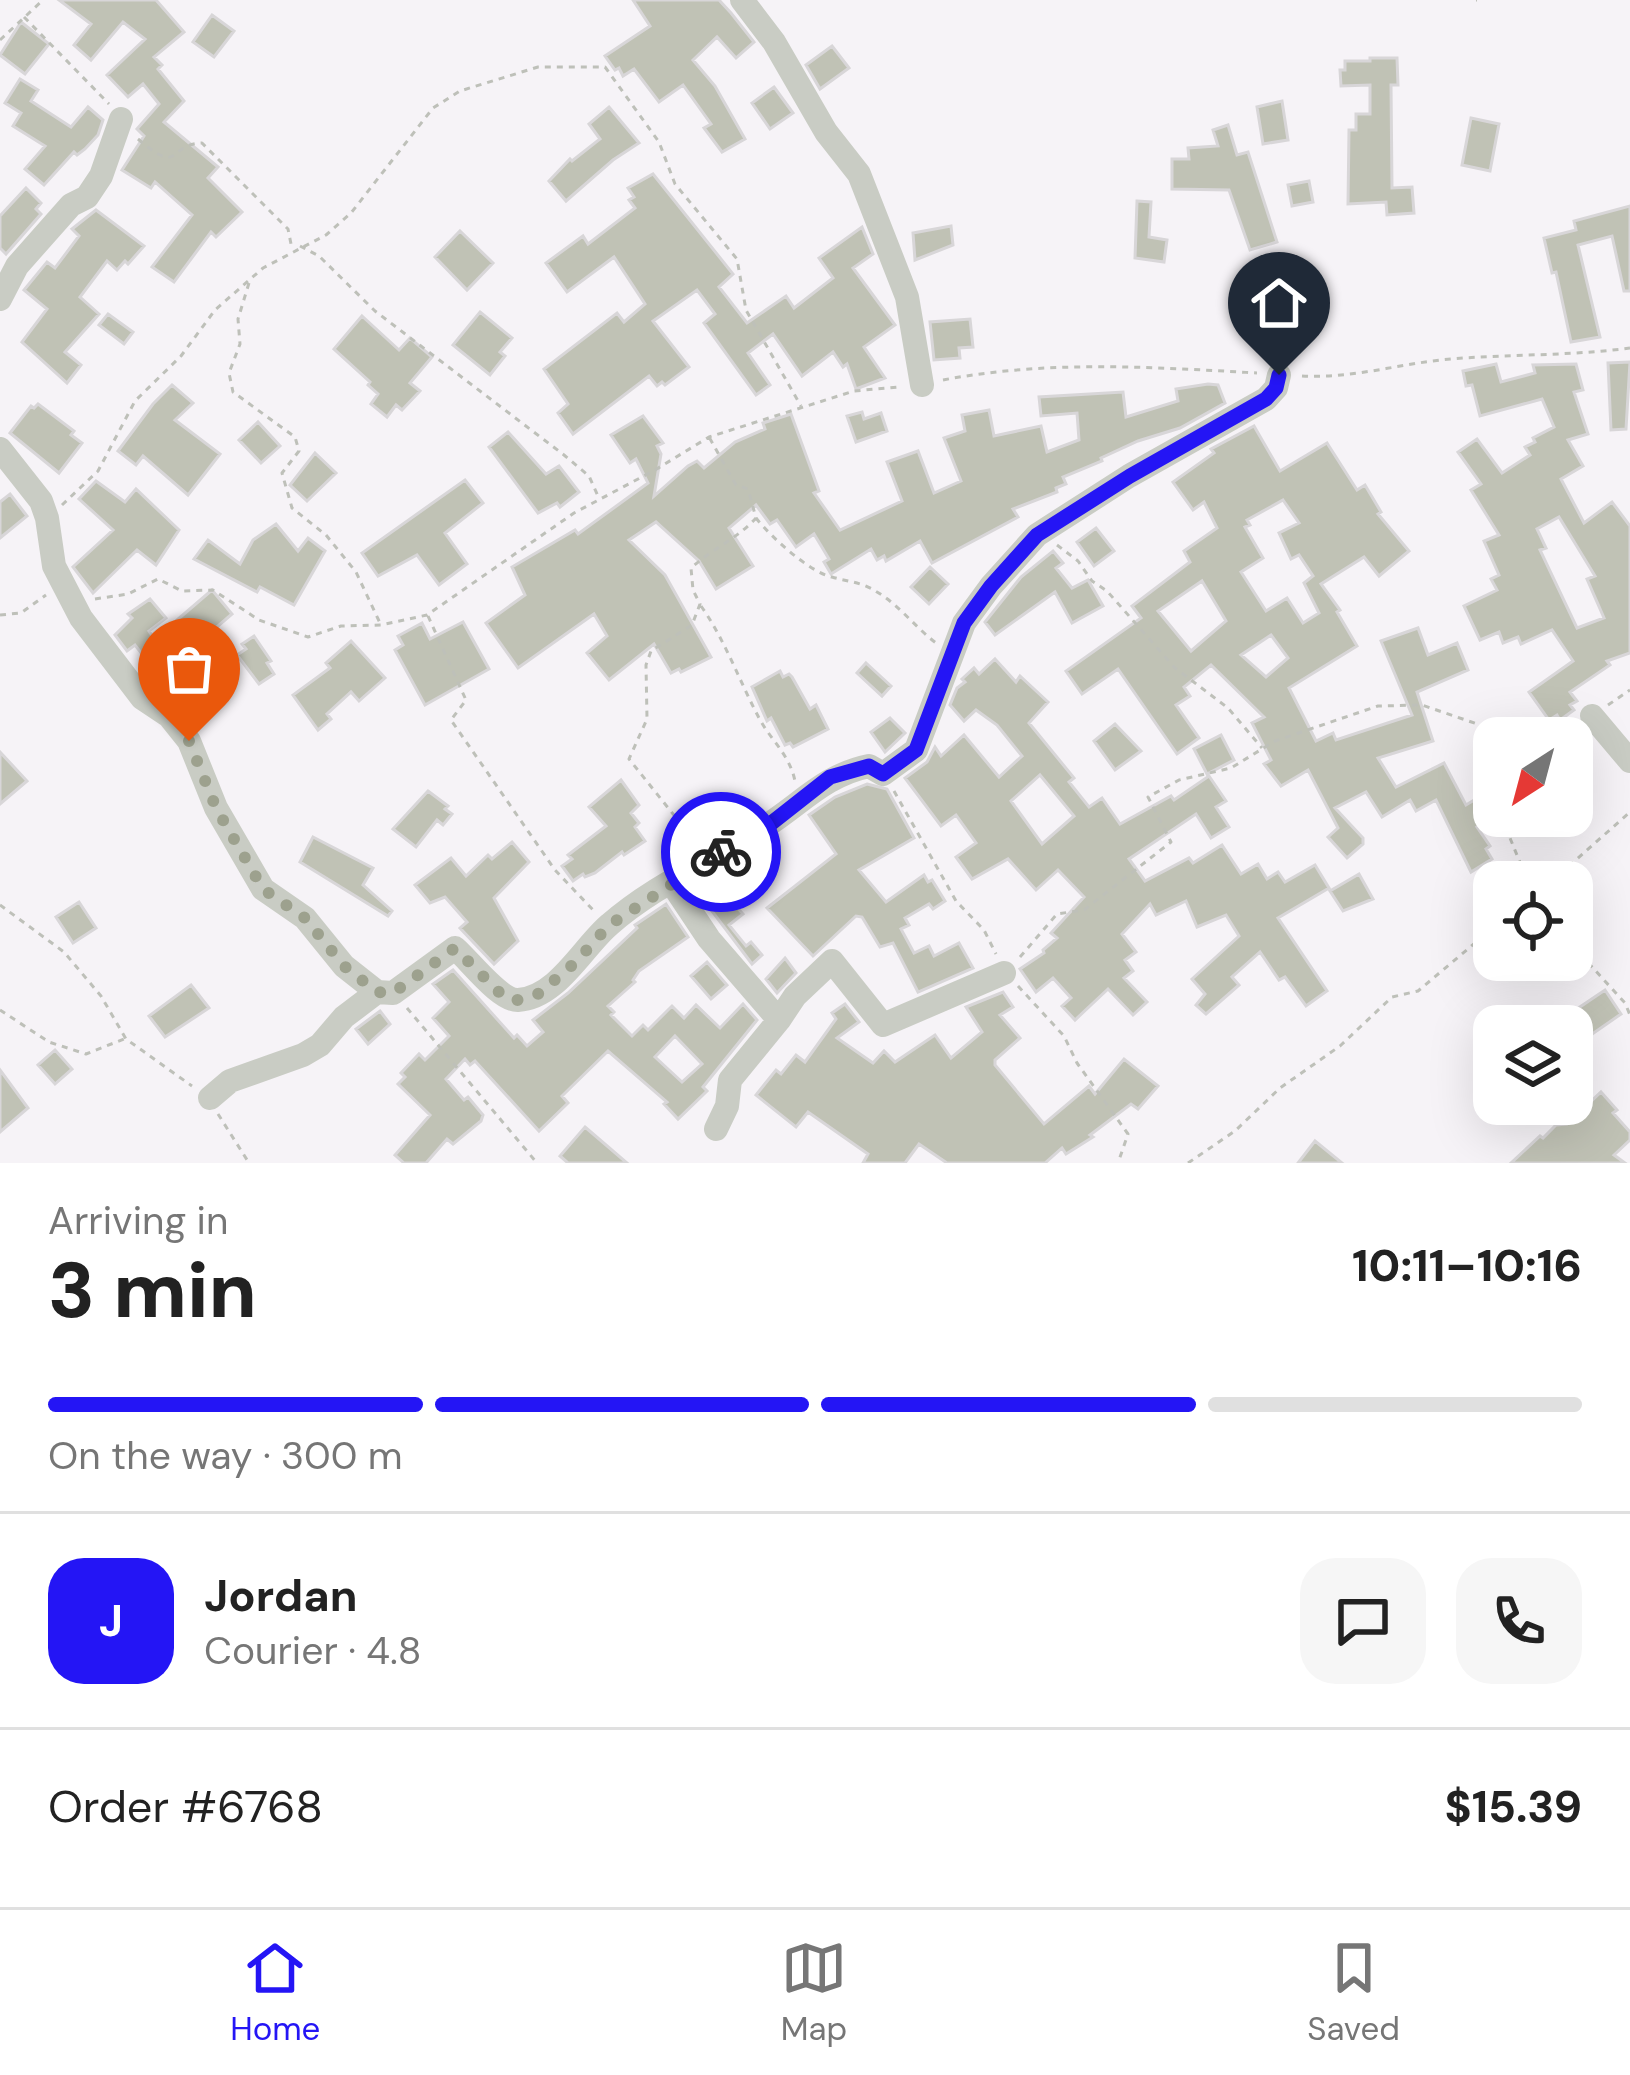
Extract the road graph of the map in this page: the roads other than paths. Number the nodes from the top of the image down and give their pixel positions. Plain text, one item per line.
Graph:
1 (742, 0) edge
2 (121, 119) road end
3 (0, 299) edge
4 (1279, 375) road end
5 (922, 385) road end
6 (0, 449) edge
7 (1592, 716) dead end
8 (1630, 761) edge
9 (671, 882) junction
10 (1004, 973) road end
11 (385, 993) junction
12 (779, 1020) junction
13 (210, 1098) road end
14 (716, 1130) dead end

1 - 5 street
2 - 3 street
4 - 9 street
6 - 11 street
7 - 8 street
9 - 11 street
9 - 12 street
10 - 12 street
11 - 13 street
12 - 14 street

